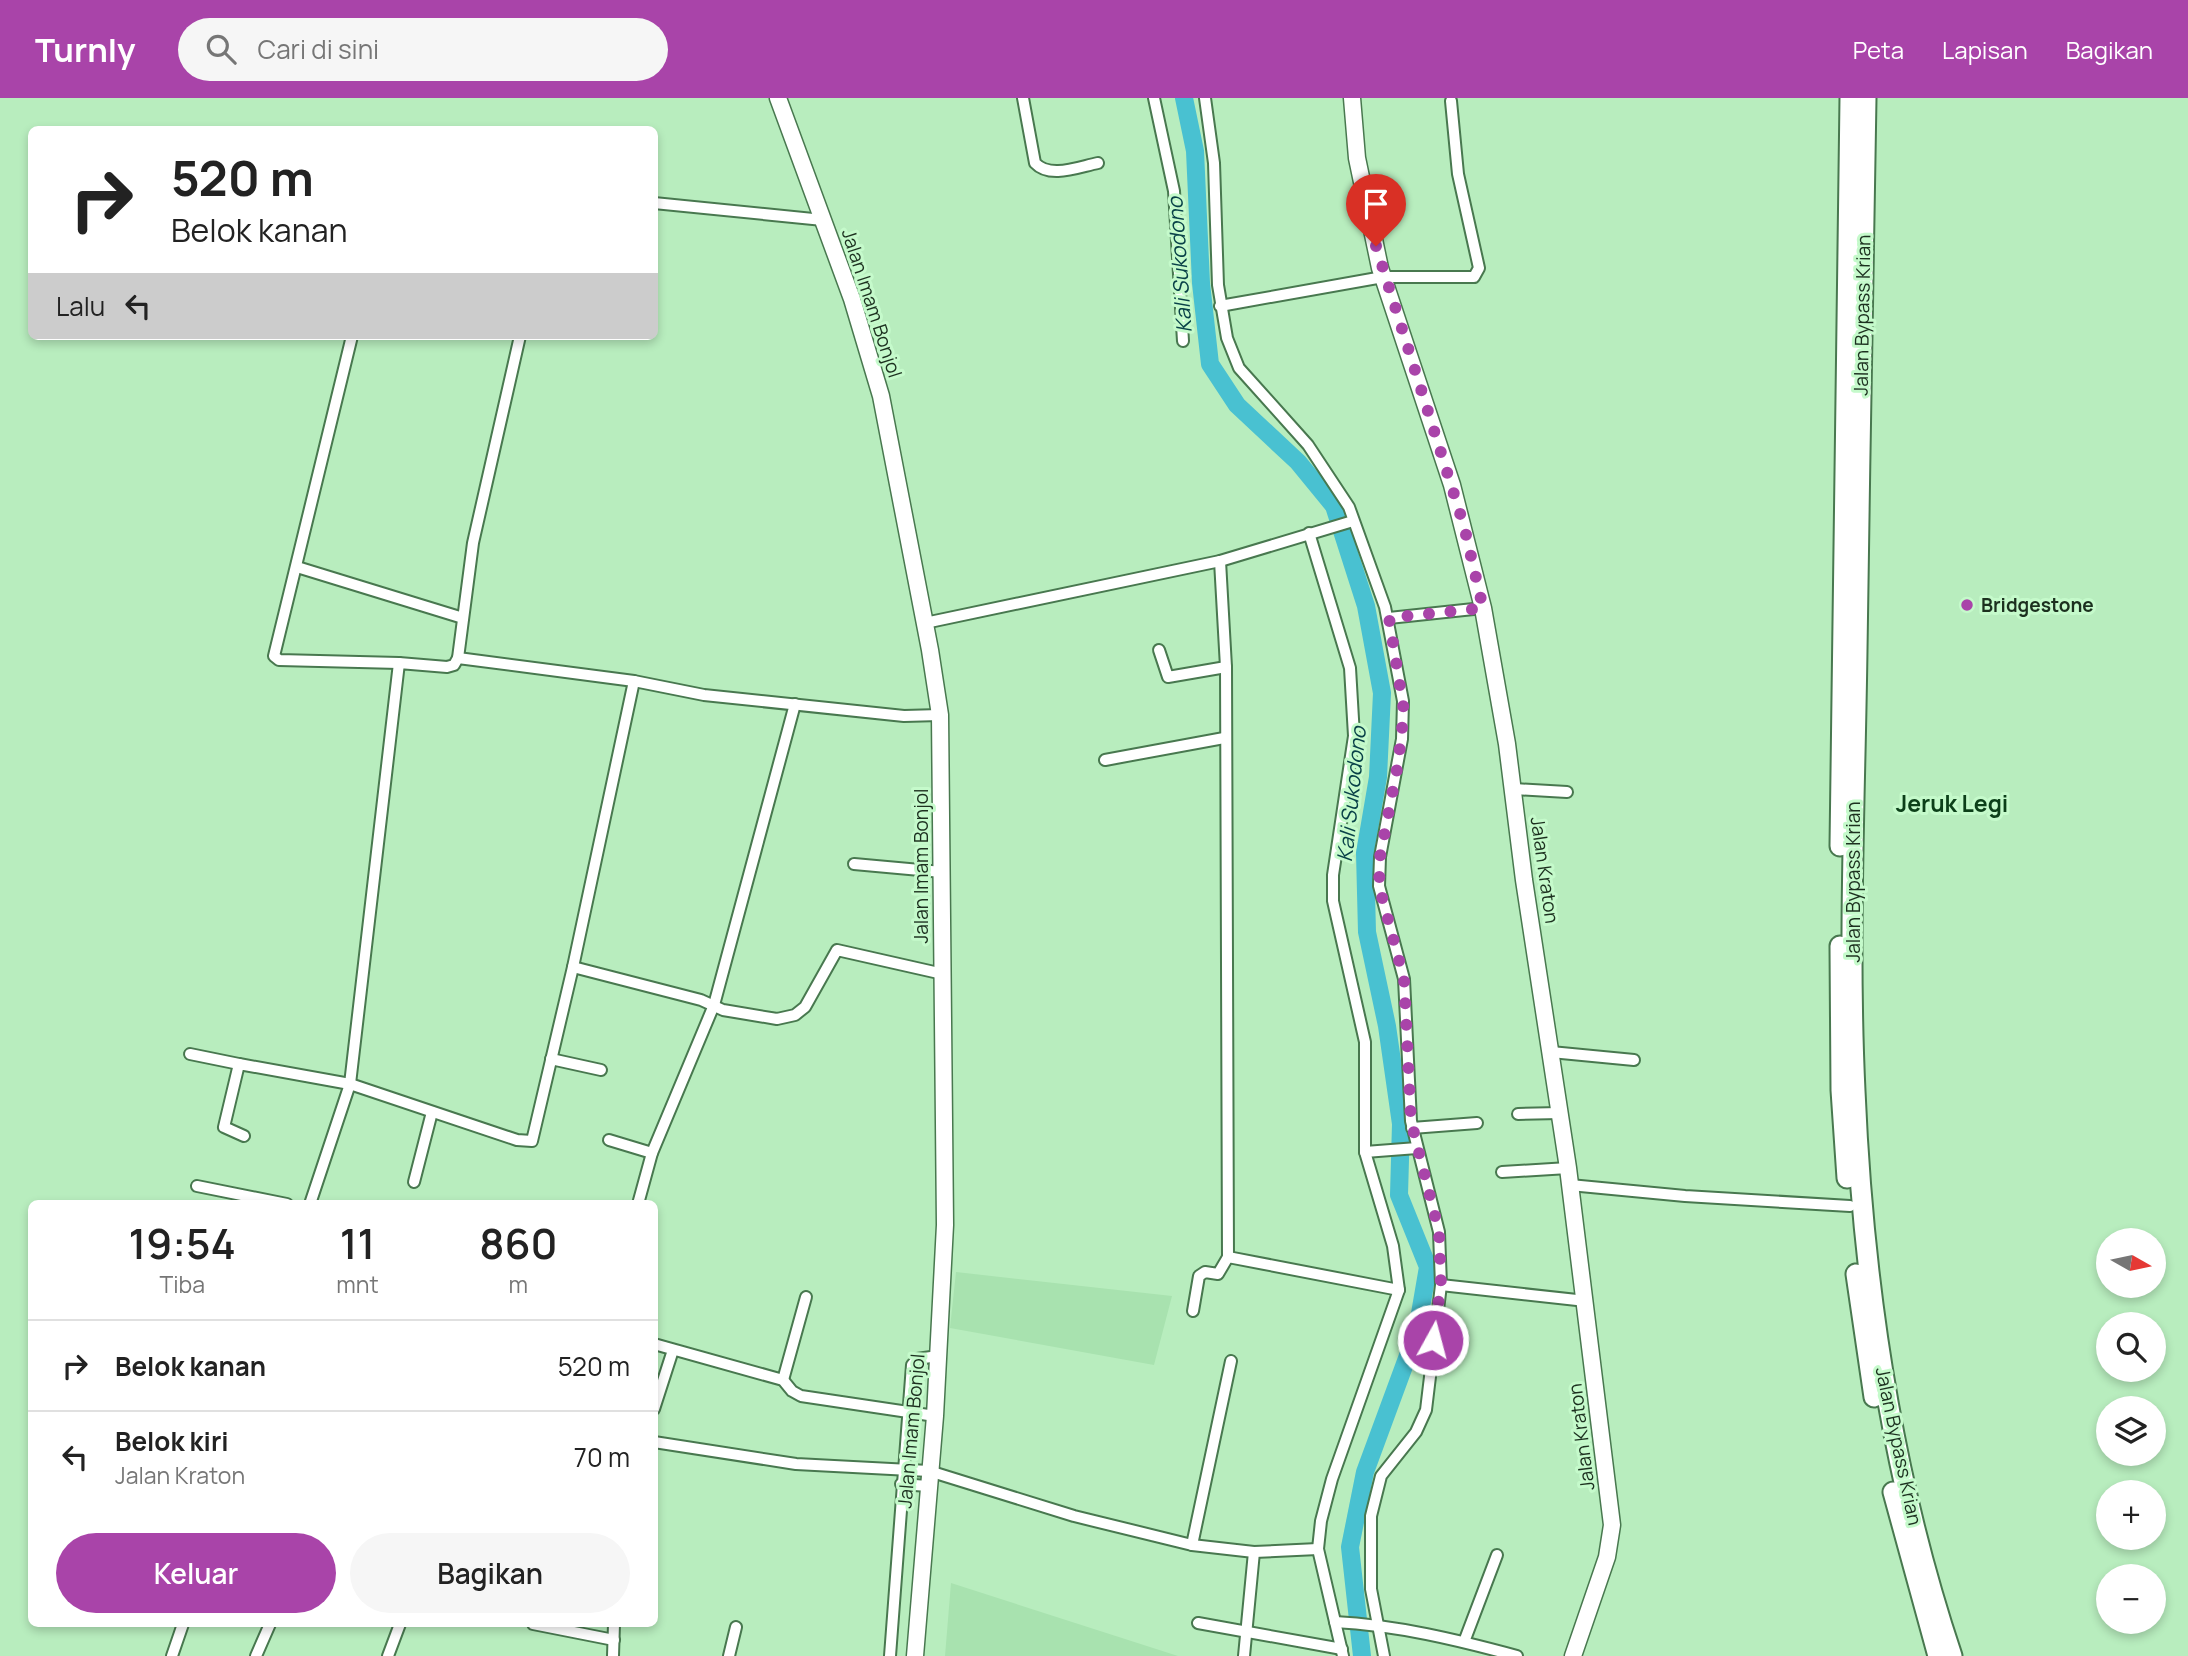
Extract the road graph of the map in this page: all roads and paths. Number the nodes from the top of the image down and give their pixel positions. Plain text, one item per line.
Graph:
1 (778, 98) edge
2 (1023, 98) edge
3 (1154, 98) edge
4 (1205, 98) edge
5 (1352, 98) edge
6 (1850, 98) edge
7 (1866, 98) edge
8 (1451, 101) dead end
9 (1098, 163) dead end
10 (658, 203) edge
11 (823, 220) junction
12 (1383, 277) junction
13 (1220, 306) junction
14 (351, 340) edge
15 (519, 340) edge
16 (1183, 341) dead end
17 (1349, 522) junction
18 (1313, 531) junction
19 (1220, 561) junction
20 (297, 567) junction
21 (1483, 608) junction
22 (463, 618) junction
23 (1389, 618) junction
24 (925, 623) junction
25 (1159, 650) dead end
26 (458, 658) junction
27 (399, 663) junction
28 (1226, 667) junction
29 (634, 681) junction
30 (795, 704) junction
31 (940, 715) junction
32 (1224, 738) junction
33 (1105, 760) dead end
34 (1514, 789) junction
35 (1567, 792) dead end
36 (854, 864) dead end
37 (942, 872) junction
38 (573, 967) junction
39 (943, 974) junction
40 (714, 1004) junction
41 (1551, 1052) junction
42 (190, 1054) dead end
43 (551, 1059) junction
44 (1634, 1059) dead end
45 (239, 1064) junction
46 (601, 1070) dead end
47 (350, 1084) junction
48 (432, 1112) junction
49 (1560, 1113) junction
50 (1518, 1114) dead end
51 (1477, 1123) dead end
52 (1412, 1128) junction
53 (244, 1136) dead end
54 (609, 1140) dead end
55 (1412, 1149) junction
56 (1369, 1152) junction
57 (652, 1153) junction
58 (1502, 1172) dead end
59 (1569, 1176) junction
60 (414, 1182) dead end
61 (197, 1185) dead end
62 (268, 1200) edge
63 (311, 1200) edge
64 (639, 1200) edge
65 (1850, 1206) junction
66 (1228, 1257) junction
67 (1441, 1285) junction
68 (1399, 1290) junction
69 (806, 1297) dead end
70 (1586, 1300) junction
71 (1193, 1311) dead end
72 (658, 1345) edge
73 (673, 1350) junction
74 (938, 1356) junction
75 (1231, 1361) dead end
76 (783, 1380) junction
77 (658, 1397) edge
78 (908, 1411) junction
79 (934, 1416) junction
80 (658, 1443) edge
81 (902, 1467) junction
82 (929, 1478) junction
83 (901, 1484) junction
84 (1192, 1545) junction
85 (1318, 1549) junction
86 (1254, 1552) junction
87 (1497, 1555) dead end
88 (1339, 1622) junction
89 (1198, 1623) dead end
90 (1375, 1625) junction
91 (182, 1627) edge
92 (269, 1627) edge
93 (399, 1627) edge
94 (548, 1627) edge
95 (614, 1627) edge
96 (736, 1627) dead end
97 (1247, 1631) junction
98 (614, 1640) junction
99 (1464, 1642) junction
100 (1342, 1653) edge
101 (173, 1656) edge
102 (256, 1656) edge
103 (388, 1656) edge
104 (613, 1656) edge
105 (729, 1656) edge
106 (890, 1656) edge
107 (915, 1656) edge
108 (1244, 1656) edge
109 (1384, 1656) edge
110 (1517, 1656) edge
111 (1573, 1656) edge
112 (1938, 1656) edge
113 (1952, 1656) edge

1 - 11 street, Jalan Imam Bonjol
2 - 9 street
3 - 16 street
4 - 13 street
5 - 12 street, Jalan Kraton
6 - 65 highway, Jalan Bypass Krian
7 - 113 highway, Jalan Bypass Krian
8 - 12 street
10 - 11 street
11 - 24 street, Jalan Imam Bonjol
12 - 13 street
12 - 21 street, Jalan Kraton
13 - 17 street
14 - 20 street
15 - 22 street
17 - 18 street
17 - 23 street
18 - 19 street
18 - 56 street
19 - 24 street
19 - 28 street
20 - 22 street
20 - 27 street
21 - 23 street
21 - 34 street, Jalan Kraton
22 - 26 street
23 - 52 street
24 - 31 street, Jalan Imam Bonjol
25 - 28 street
26 - 27 street
26 - 29 street
27 - 47 street
28 - 32 street
29 - 30 street
29 - 38 street
30 - 31 street
30 - 40 street
31 - 37 street, Jalan Imam Bonjol
32 - 33 street
32 - 66 street
34 - 35 street
34 - 41 street, Jalan Kraton
36 - 37 street
37 - 39 street, Jalan Imam Bonjol
38 - 40 street
38 - 43 street
39 - 40 street
39 - 74 street, Jalan Imam Bonjol
40 - 57 street
41 - 44 street
41 - 49 street, Jalan Kraton
42 - 45 street
43 - 46 street
43 - 48 street
45 - 47 street
45 - 53 street
47 - 48 street
47 - 63 street
48 - 60 street
49 - 50 street
49 - 59 street, Jalan Kraton
51 - 52 street
52 - 55 street
54 - 57 street
55 - 56 street
55 - 67 street
56 - 68 street
57 - 64 street
58 - 59 street
59 - 65 street
59 - 70 street, Jalan Kraton
61 - 62 street
65 - 112 highway, Jalan Bypass Krian
66 - 68 street
66 - 71 street
67 - 70 street
67 - 90 street
68 - 85 street
69 - 76 street
70 - 111 street, Jalan Kraton
72 - 73 street
73 - 76 street
73 - 77 street
74 - 78 street
74 - 79 street, Jalan Imam Bonjol
75 - 84 street
76 - 78 street
78 - 79 street
78 - 81 street
79 - 82 street, Jalan Imam Bonjol
80 - 81 street
81 - 82 street
81 - 83 street
82 - 83 street
82 - 84 street
82 - 107 street, Jalan Imam Bonjol
83 - 106 street
84 - 86 street
85 - 86 street
85 - 88 street
86 - 97 street
87 - 99 street
88 - 90 street
88 - 100 street
89 - 97 street
90 - 99 street
90 - 109 street
91 - 101 street
92 - 102 street
93 - 103 street
94 - 98 street
95 - 98 street
96 - 105 street
97 - 100 street
97 - 108 street
98 - 104 street
99 - 110 street

